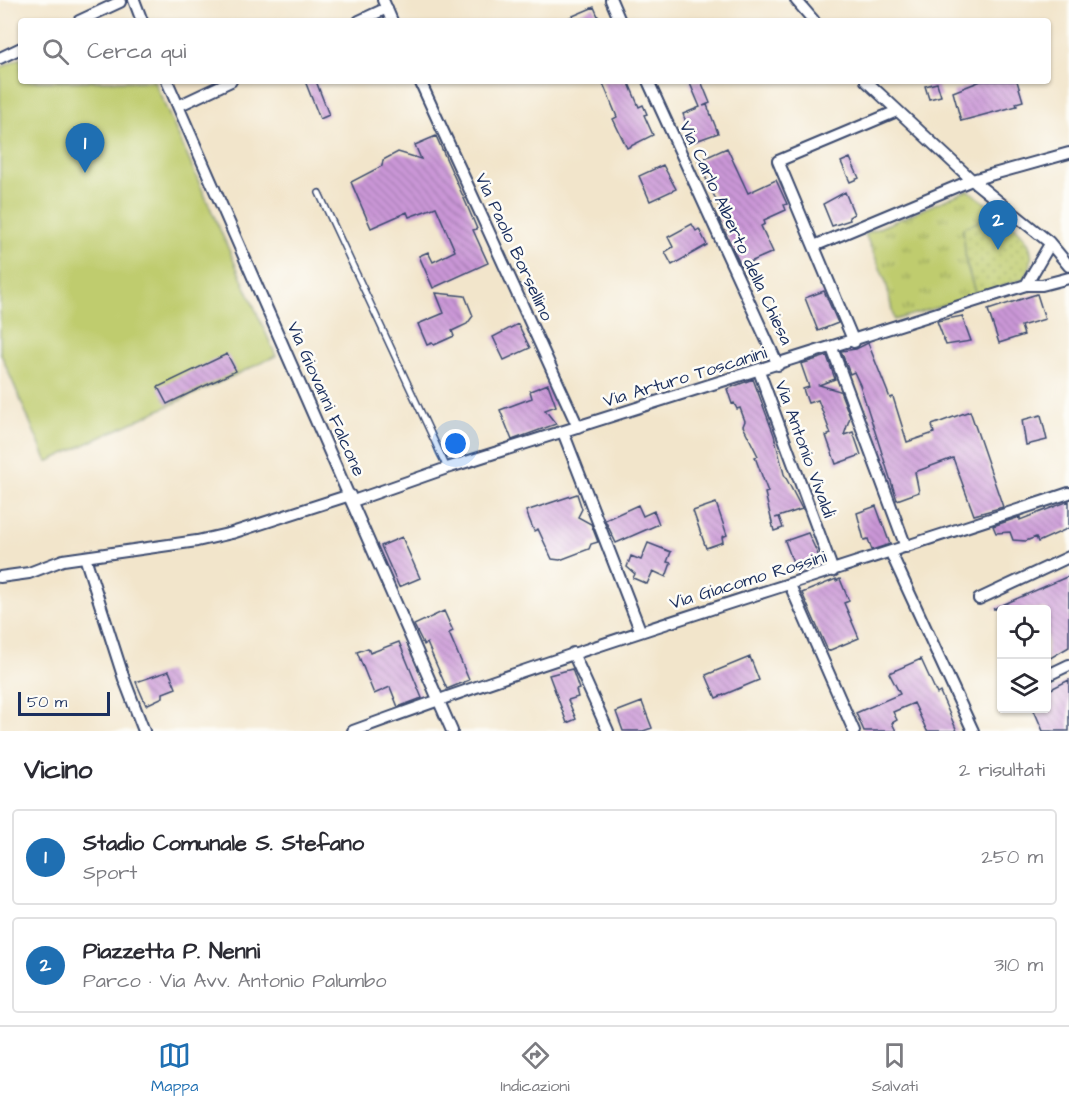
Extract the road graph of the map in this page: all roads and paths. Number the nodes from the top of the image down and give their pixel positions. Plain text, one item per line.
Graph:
1 (134, 0) edge
2 (610, 0) edge
3 (796, 0) edge
4 (120, 2) dead end
5 (385, 4) edge
6 (85, 18) edge
7 (141, 18) edge
8 (364, 18) edge
9 (391, 18) edge
10 (619, 18) edge
11 (811, 18) edge
12 (18, 49) edge
13 (0, 58) edge
14 (168, 84) edge
15 (225, 84) edge
16 (421, 84) edge
17 (649, 84) edge
18 (869, 84) edge
19 (178, 106) junction
20 (897, 111) junction
21 (1069, 153) edge
22 (972, 180) junction
23 (319, 192) dead end
24 (1050, 244) junction
25 (814, 246) junction
26 (1069, 266) edge
27 (1069, 278) edge
28 (1026, 285) junction
29 (854, 342) junction
30 (832, 348) junction
31 (778, 365) junction
32 (759, 371) junction
33 (578, 427) junction
34 (563, 432) junction
35 (447, 468) junction
36 (1069, 493) edge
37 (352, 498) junction
38 (906, 547) junction
39 (891, 552) junction
40 (85, 557) junction
41 (1069, 557) edge
42 (833, 571) junction
43 (0, 577) edge
44 (790, 585) junction
45 (979, 599) dead end
46 (640, 630) junction
47 (573, 653) junction
48 (1069, 665) edge
49 (1051, 674) edge
50 (438, 700) junction
51 (144, 731) edge
52 (353, 731) edge
53 (452, 731) edge
54 (608, 731) edge
55 (854, 731) edge
56 (973, 731) edge

1 - 7 street
2 - 10 street
3 - 11 street
4 - 6 street
5 - 8 street
5 - 9 street
12 - 13 street
14 - 19 street, Via Giovanni Falcone
15 - 19 street
16 - 33 street, Via Paolo Borsellino
17 - 31 street, Via Carlo Alberto della Chiesa
18 - 20 street
19 - 37 street, Via Giovanni Falcone
20 - 22 street
20 - 25 street
21 - 22 street
22 - 24 street
22 - 25 street
23 - 35 lane
24 - 26 street
24 - 28 street
25 - 29 street
27 - 28 street, Via Arturo Toscanini
28 - 29 street, Via Arturo Toscanini
29 - 30 street, Via Arturo Toscanini
30 - 31 street, Via Arturo Toscanini
30 - 38 street
31 - 32 street, Via Arturo Toscanini
32 - 33 street, Via Arturo Toscanini
32 - 42 street, Via Antonio Vivaldi
33 - 34 street, Via Arturo Toscanini
34 - 35 street, Via Arturo Toscanini
34 - 46 street
35 - 37 street, Via Arturo Toscanini
36 - 38 street, Via Giacomo Rossini
37 - 40 street, Via Arturo Toscanini
37 - 50 street, Via Giovanni Falcone
38 - 39 street, Via Giacomo Rossini
39 - 42 street, Via Giacomo Rossini
39 - 56 street
40 - 43 street, Via Arturo Toscanini
40 - 51 street
41 - 45 street
42 - 44 street, Via Giacomo Rossini
44 - 46 street, Via Giacomo Rossini
44 - 55 street
46 - 47 street, Via Giacomo Rossini
47 - 50 street, Via Giacomo Rossini
47 - 54 street
48 - 49 street
50 - 52 street, Via Giacomo Rossini
50 - 53 street, Via Giovanni Falcone

